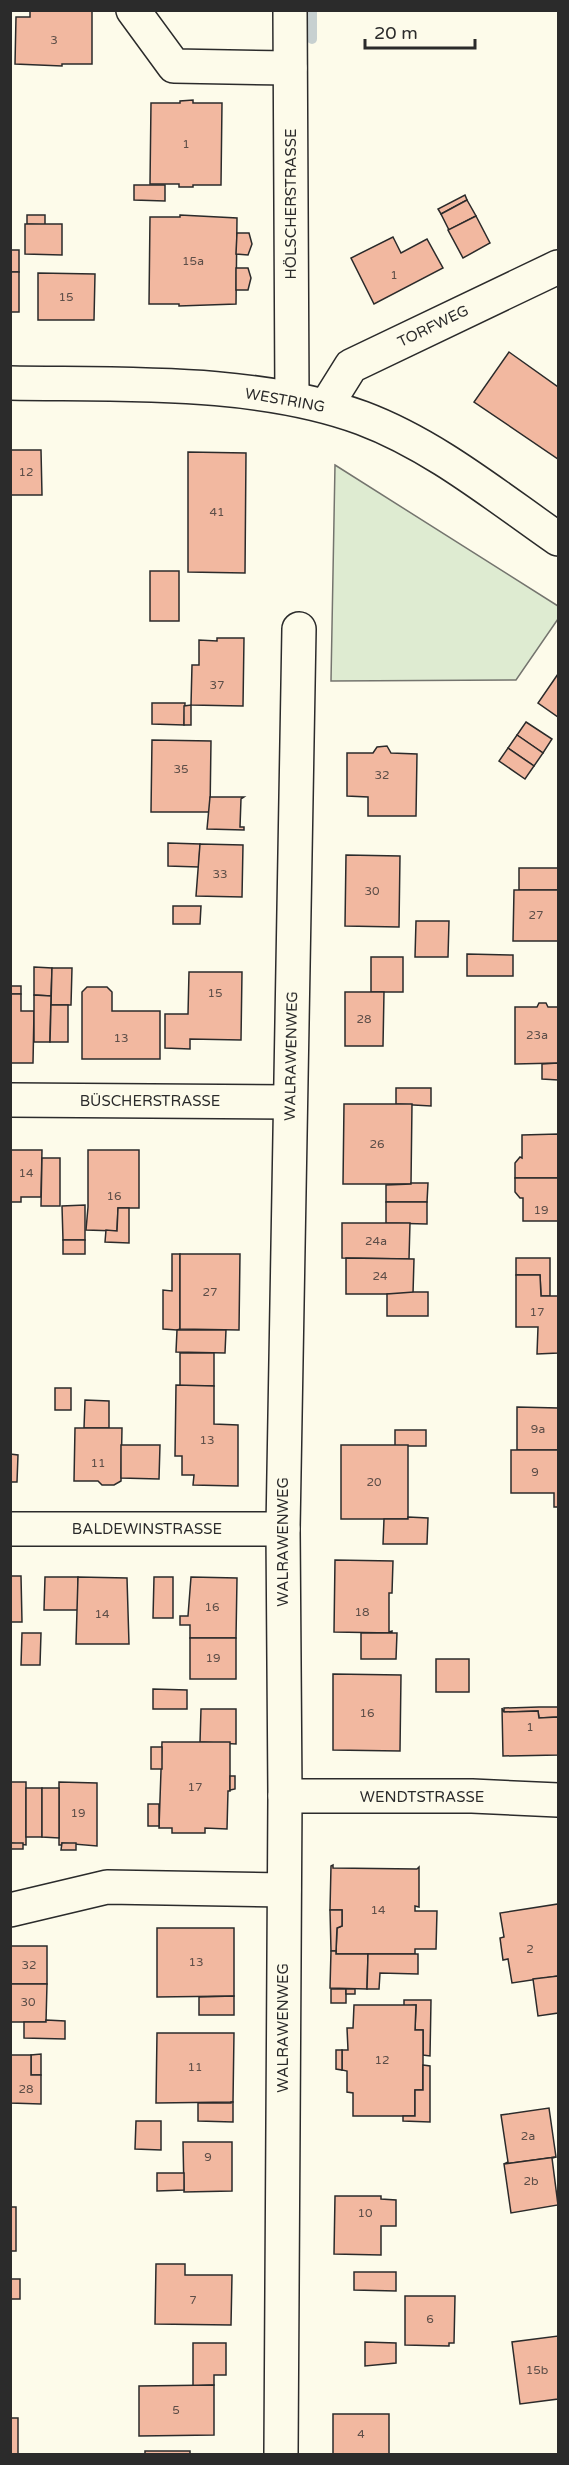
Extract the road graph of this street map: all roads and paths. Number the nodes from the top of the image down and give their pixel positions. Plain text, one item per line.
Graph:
1 (133, 10) edge
2 (290, 10) edge
3 (290, 68) junction
4 (558, 267) edge
5 (10, 383) edge
6 (292, 398) junction
7 (326, 406) junction
8 (558, 539) edge
9 (299, 629) dead end
10 (10, 1100) edge
11 (290, 1102) junction
12 (10, 1529) edge
13 (283, 1529) junction
14 (285, 1796) junction
15 (558, 1800) edge
16 (284, 1890) junction
17 (10, 1910) edge
18 (281, 2454) edge

1 - 3 street
2 - 3 street, HÖLSCHERSTRASSE
3 - 6 street, HÖLSCHERSTRASSE
4 - 7 street, TORFWEG
5 - 6 street, WESTRING
6 - 7 street, WESTRING
7 - 8 street, WESTRING
9 - 11 street, WALRAWENWEG
10 - 11 street, BÜSCHERSTRASSE
11 - 13 street, WALRAWENWEG
12 - 13 street, BALDEWINSTRASSE
13 - 14 street, WALRAWENWEG
14 - 15 street, WENDTSTRASSE
14 - 16 street, WALRAWENWEG
16 - 17 street
16 - 18 street, WALRAWENWEG

